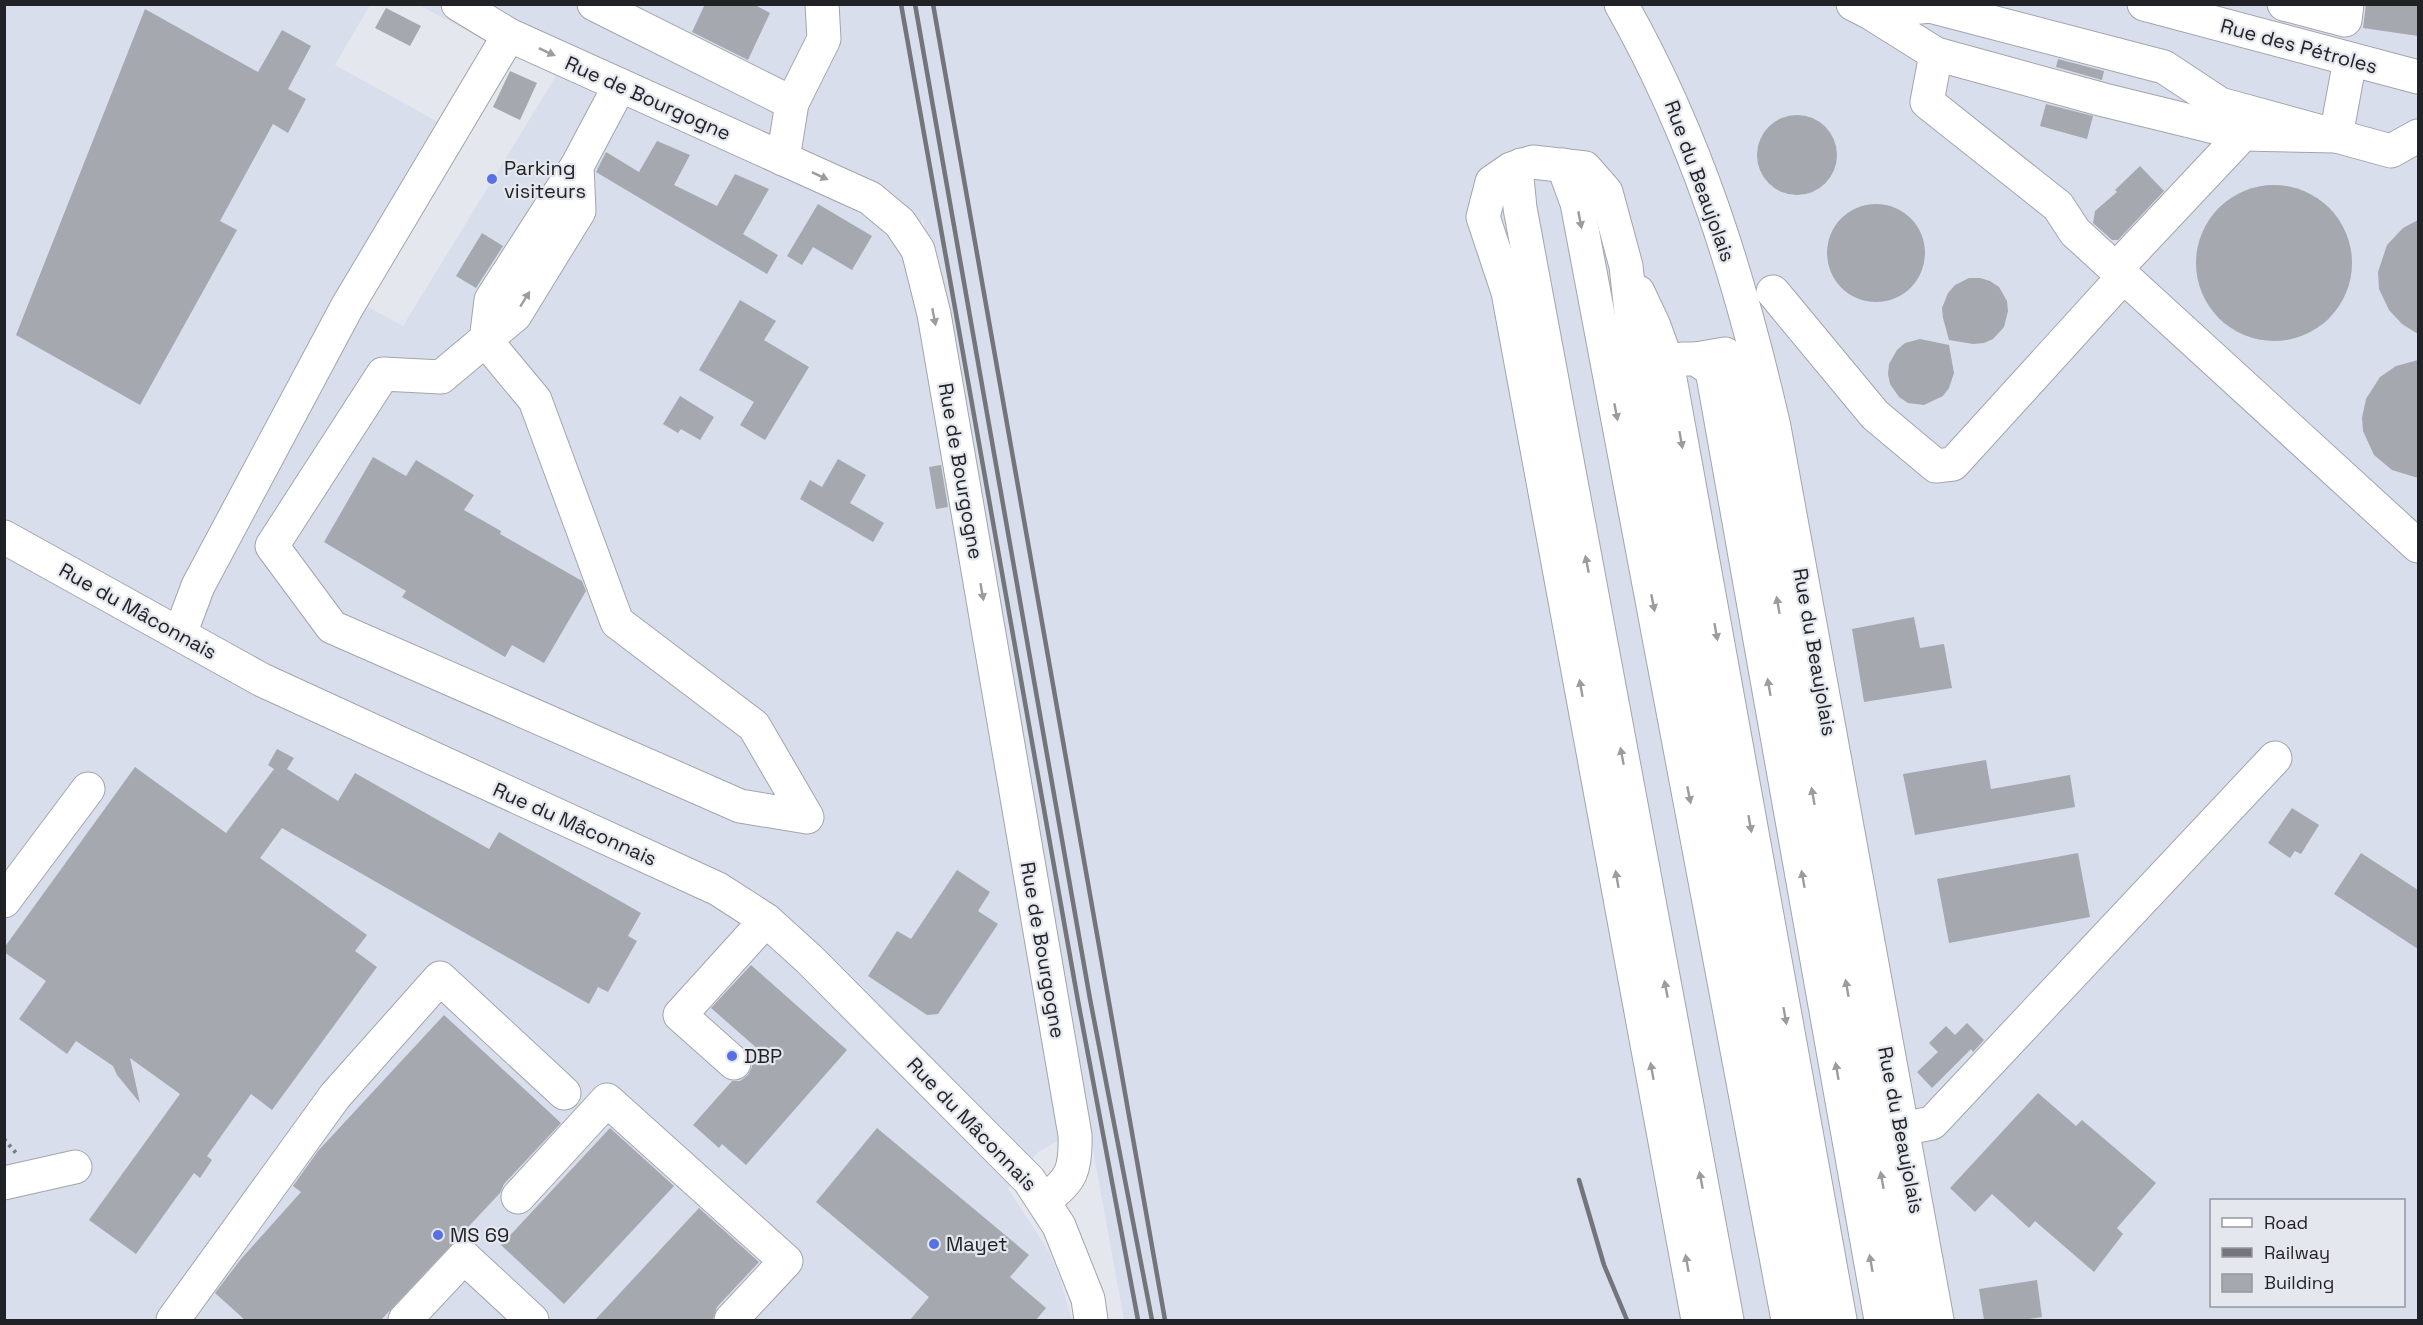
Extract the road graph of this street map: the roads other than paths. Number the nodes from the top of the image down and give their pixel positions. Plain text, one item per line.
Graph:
1 (458, 4) edge
2 (594, 4) edge
3 (822, 4) edge
4 (1622, 4) edge
5 (2144, 4) edge
6 (2284, 4) edge
7 (2347, 4) edge
8 (1861, 8) edge
9 (509, 34) junction
10 (1936, 54) junction
11 (2350, 60) junction
12 (2418, 77) edge
13 (620, 85) junction
14 (792, 103) junction
15 (2243, 134) junction
16 (2336, 136) junction
17 (2409, 149) edge
18 (783, 159) junction
19 (1521, 165) junction
20 (1563, 165) junction
21 (2120, 273) junction
22 (1773, 292) dead end
23 (486, 341) junction
24 (1668, 366) junction
25 (4, 537) edge
26 (2418, 546) edge
27 (180, 634) junction
28 (2275, 758) dead end
29 (88, 789) dead end
30 (4, 901) edge
31 (766, 920) junction
32 (734, 1064) dead end
33 (564, 1093) dead end
34 (1901, 1129) junction
35 (75, 1167) dead end
36 (4, 1184) edge
37 (518, 1197) dead end
38 (1052, 1213) junction
39 (173, 1320) edge
40 (405, 1320) edge
41 (532, 1320) edge
42 (731, 1320) edge
43 (1091, 1320) edge
44 (1698, 1320) edge
45 (1727, 1320) edge
46 (1788, 1320) edge
47 (1814, 1320) edge
48 (1840, 1320) edge
49 (1881, 1320) edge
50 (1907, 1320) edge
51 (1937, 1320) edge

1 - 9 street, Rue de Bourgogne
2 - 14 street
3 - 14 street
4 - 34 street, Rue du Beaujolais
5 - 11 street, Rue des Pétroles
6 - 7 street
8 - 10 street
8 - 16 street
9 -> 13 street, Rue de Bourgogne
9 - 27 street
10 - 15 street
10 - 21 street
11 - 12 street, Rue des Pétroles
11 - 16 street
13 - 18 street, Rue de Bourgogne
13 - 23 street
14 - 18 street
15 - 16 street
15 - 21 street
16 - 17 street
18 -> 38 street, Rue de Bourgogne
19 - 20 street
44 -> 19 street
45 -> 19 street
20 - 24 street
20 -> 46 street
21 - 22 street
21 - 26 street
23 - 23 street
24 - 47 street
24 -> 48 street
49 -> 24 street
50 -> 24 street
25 - 27 street, Rue du Mâconnais
27 - 31 street, Rue du Mâconnais
28 - 34 street
29 - 30 street
31 - 32 street
31 - 38 street, Rue du Mâconnais
33 - 39 street
34 - 51 street, Rue du Beaujolais
35 - 36 street
37 - 42 street
38 - 43 street
40 - 41 street

